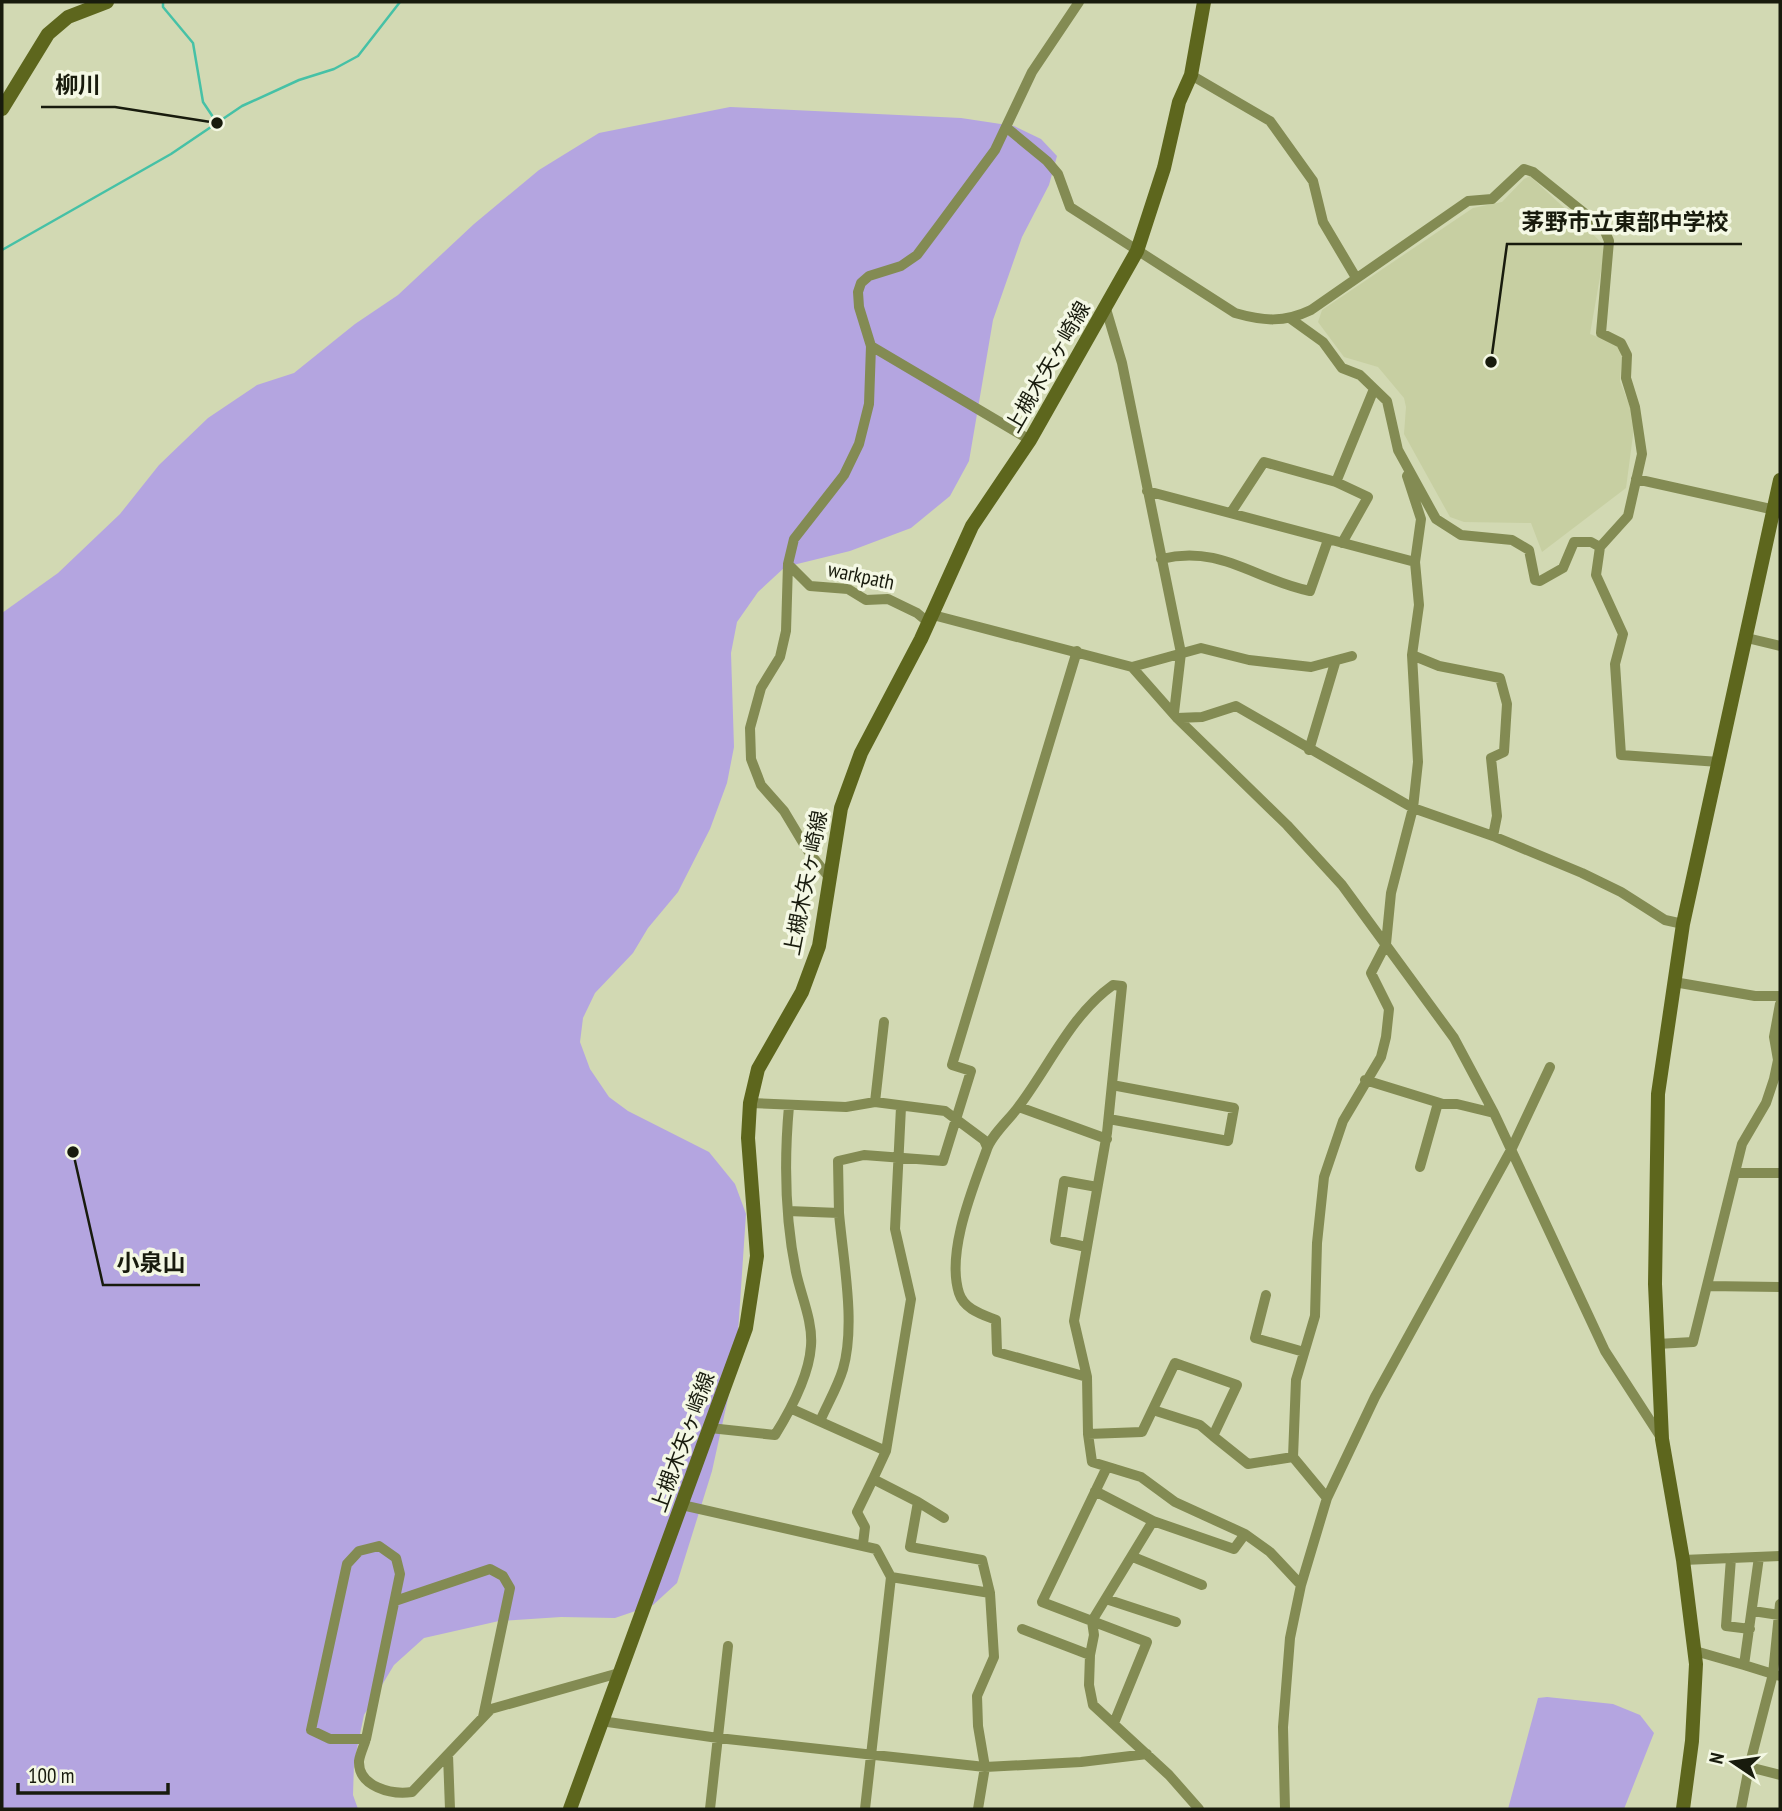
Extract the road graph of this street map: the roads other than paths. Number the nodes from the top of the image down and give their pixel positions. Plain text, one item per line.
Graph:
1 (107, 2) edge
2 (1079, 2) edge
3 (1204, 2) edge
4 (1191, 75) junction
5 (3, 107) edge
6 (1007, 128) junction
7 (1137, 251) junction
8 (1355, 276) junction
9 (1106, 309) junction
10 (1291, 319) junction
11 (871, 346) junction
12 (1374, 389) junction
13 (1030, 440) junction
14 (1410, 472) junction
15 (1636, 479) junction
16 (1780, 480) edge
17 (1336, 482) junction
18 (1147, 491) junction
19 (1775, 510) junction
20 (1232, 511) junction
21 (1328, 540) junction
22 (1342, 544) junction
23 (1600, 547) junction
24 (1161, 559) junction
25 (1415, 562) junction
26 (788, 564) junction
27 (931, 619) junction
28 (1747, 638) junction
29 (1780, 646) edge
30 (1077, 651) junction
31 (1412, 655) junction
32 (1180, 656) junction
33 (1352, 656) dead end
34 (1335, 663) junction
35 (1132, 667) junction
36 (1176, 716) junction
37 (1309, 750) junction
38 (1719, 762) junction
39 (1413, 808) junction
40 (1493, 836) junction
41 (828, 876) junction
42 (1683, 924) junction
43 (1386, 944) junction
44 (1674, 982) junction
45 (1780, 996) edge
46 (1780, 1004) edge
47 (884, 1022) dead end
48 (1550, 1067) dead end
49 (1365, 1080) junction
50 (1112, 1085) junction
51 (875, 1102) junction
52 (750, 1103) junction
53 (1438, 1103) junction
54 (789, 1106) junction
55 (901, 1107) junction
56 (1019, 1107) junction
57 (1494, 1113) junction
58 (1109, 1119) junction
59 (957, 1120) junction
60 (1107, 1139) junction
61 (987, 1147) junction
62 (1511, 1150) junction
63 (899, 1157) junction
64 (1420, 1167) dead end
65 (1735, 1173) junction
66 (1780, 1173) edge
67 (1097, 1187) junction
68 (788, 1211) junction
69 (839, 1213) junction
70 (1086, 1247) junction
71 (1707, 1286) junction
72 (1780, 1287) edge
73 (1266, 1295) dead end
74 (1657, 1344) junction
75 (1304, 1352) junction
76 (1087, 1377) junction
77 (792, 1409) junction
78 (1153, 1410) junction
79 (821, 1419) junction
80 (710, 1428) junction
81 (1088, 1434) junction
82 (1213, 1436) junction
83 (1662, 1439) junction
84 (886, 1451) junction
85 (1293, 1457) junction
86 (1107, 1467) junction
87 (873, 1479) junction
88 (1095, 1491) junction
89 (1327, 1497) junction
90 (918, 1502) junction
91 (682, 1505) junction
92 (944, 1518) dead end
93 (1153, 1521) junction
94 (1245, 1534) junction
95 (863, 1544) junction
96 (1780, 1556) edge
97 (1133, 1557) junction
98 (1759, 1557) junction
99 (1731, 1558) junction
100 (1684, 1560) junction
101 (891, 1577) junction
102 (1202, 1585) dead end
103 (1301, 1586) junction
104 (990, 1593) junction
105 (1106, 1598) junction
106 (395, 1601) junction
107 (1780, 1610) edge
108 (1753, 1611) junction
109 (1092, 1621) junction
110 (1175, 1622) dead end
111 (1022, 1629) dead end
112 (1750, 1629) junction
113 (727, 1646) dead end
114 (1695, 1651) junction
115 (1090, 1655) junction
116 (1744, 1665) junction
117 (619, 1674) junction
118 (1777, 1675) edge
119 (483, 1718) junction
120 (601, 1721) junction
121 (1114, 1723) junction
122 (718, 1738) junction
123 (366, 1739) junction
124 (871, 1754) junction
125 (1147, 1754) junction
126 (448, 1755) junction
127 (985, 1767) junction
128 (1749, 1767) junction
129 (1780, 1775) edge
130 (450, 1809) edge
131 (570, 1809) edge
132 (710, 1809) edge
133 (865, 1809) edge
134 (978, 1809) edge
135 (1199, 1809) edge
136 (1286, 1809) edge
137 (1683, 1809) edge
138 (1741, 1809) edge

1 - 5 main road
2 - 6 street
3 - 4 main road, 上槻木矢ヶ崎線
4 - 7 main road, 上槻木矢ヶ崎線
4 - 8 street
6 - 7 street
6 - 11 street
7 - 9 main road, 上槻木矢ヶ崎線
7 - 10 street
8 - 10 street
8 - 15 street
9 - 13 main road, 上槻木矢ヶ崎線
9 - 18 street
10 - 12 street
11 - 13 street
11 - 26 street
12 - 14 street
12 - 17 street
13 - 27 main road, 上槻木矢ヶ崎線
14 - 23 street
14 - 25 street
15 - 19 street
15 - 23 street
16 - 19 main road
17 - 20 street
17 - 22 street
18 - 20 street
18 - 24 street
19 - 28 main road
20 - 21 street
21 - 22 street
21 - 24 street
22 - 25 street
23 - 38 street
24 - 32 street
25 - 31 street
26 - 27 street, warkpath
26 - 41 street
27 - 30 street, warkpath
27 - 41 main road, 上槻木矢ヶ崎線
28 - 29 street
28 - 38 main road
30 - 35 street, warkpath
30 - 59 street
31 - 39 street
31 - 40 street
32 - 34 street
32 - 35 street
32 - 36 street
33 - 34 street
34 - 37 street
35 - 36 street
36 - 37 street
36 - 43 street
37 - 39 street
38 - 42 main road
39 - 40 street
39 - 43 street
40 - 42 street
41 - 52 main road, 上槻木矢ヶ崎線
42 - 44 main road
43 - 49 street
43 - 57 street
44 - 45 street
44 - 74 main road
46 - 65 street
47 - 51 street
48 - 62 street
49 - 53 street
49 - 75 street
50 - 56 street
50 - 58 street
50 - 58 street
51 - 54 street
51 - 55 street
52 - 54 street
52 - 80 main road, 上槻木矢ヶ崎線
53 - 57 street
53 - 64 street
54 - 68 street
55 - 59 street
55 - 63 street
56 - 60 street
56 - 61 street
57 - 62 street
58 - 60 street
59 - 61 street
59 - 63 street
60 - 67 street
61 - 76 street
62 - 83 street
62 - 89 street
63 - 69 street
63 - 84 street
65 - 66 street
65 - 71 street
67 - 70 street
67 - 70 street
68 - 69 street
68 - 77 street
69 - 79 street
70 - 76 street
71 - 72 street
71 - 74 street
73 - 75 street
74 - 83 main road
75 - 85 street
76 - 81 street
77 - 79 street
77 - 80 street
78 - 81 street
78 - 82 street
78 - 82 street
79 - 84 street
80 - 91 main road, 上槻木矢ヶ崎線
81 - 86 street
82 - 85 street
83 - 100 main road
84 - 87 street
85 - 89 street
86 - 88 street
86 - 94 street
87 - 90 street
87 - 95 street
88 - 93 street
88 - 109 street
89 - 103 street
90 - 92 street
90 - 104 street
91 - 95 street
91 - 117 main road, 上槻木矢ヶ崎線
93 - 94 street
93 - 97 street
94 - 103 street
95 - 101 street
96 - 98 street
97 - 102 street
97 - 105 street
98 - 99 street
98 - 108 street
99 - 100 street
99 - 112 street
100 - 114 main road
101 - 104 street
101 - 124 street
103 - 136 street
104 - 127 street
105 - 109 street
105 - 110 street
106 - 119 street
106 - 123 street
106 - 123 street
107 - 108 street
107 - 118 street
108 - 112 street
109 - 115 street
109 - 121 street
111 - 115 street
112 - 116 street
113 - 122 street
114 - 116 street
114 - 137 main road
115 - 121 street
116 - 118 street
117 - 119 street
117 - 120 main road, 上槻木矢ヶ崎線
118 - 128 street
119 - 126 street
120 - 122 street
120 - 131 main road, 上槻木矢ヶ崎線
121 - 125 street
122 - 124 street
122 - 132 street
123 - 126 street
124 - 127 street
124 - 133 street
125 - 127 street
125 - 135 street
126 - 130 street
127 - 134 street
128 - 129 street
128 - 138 street

